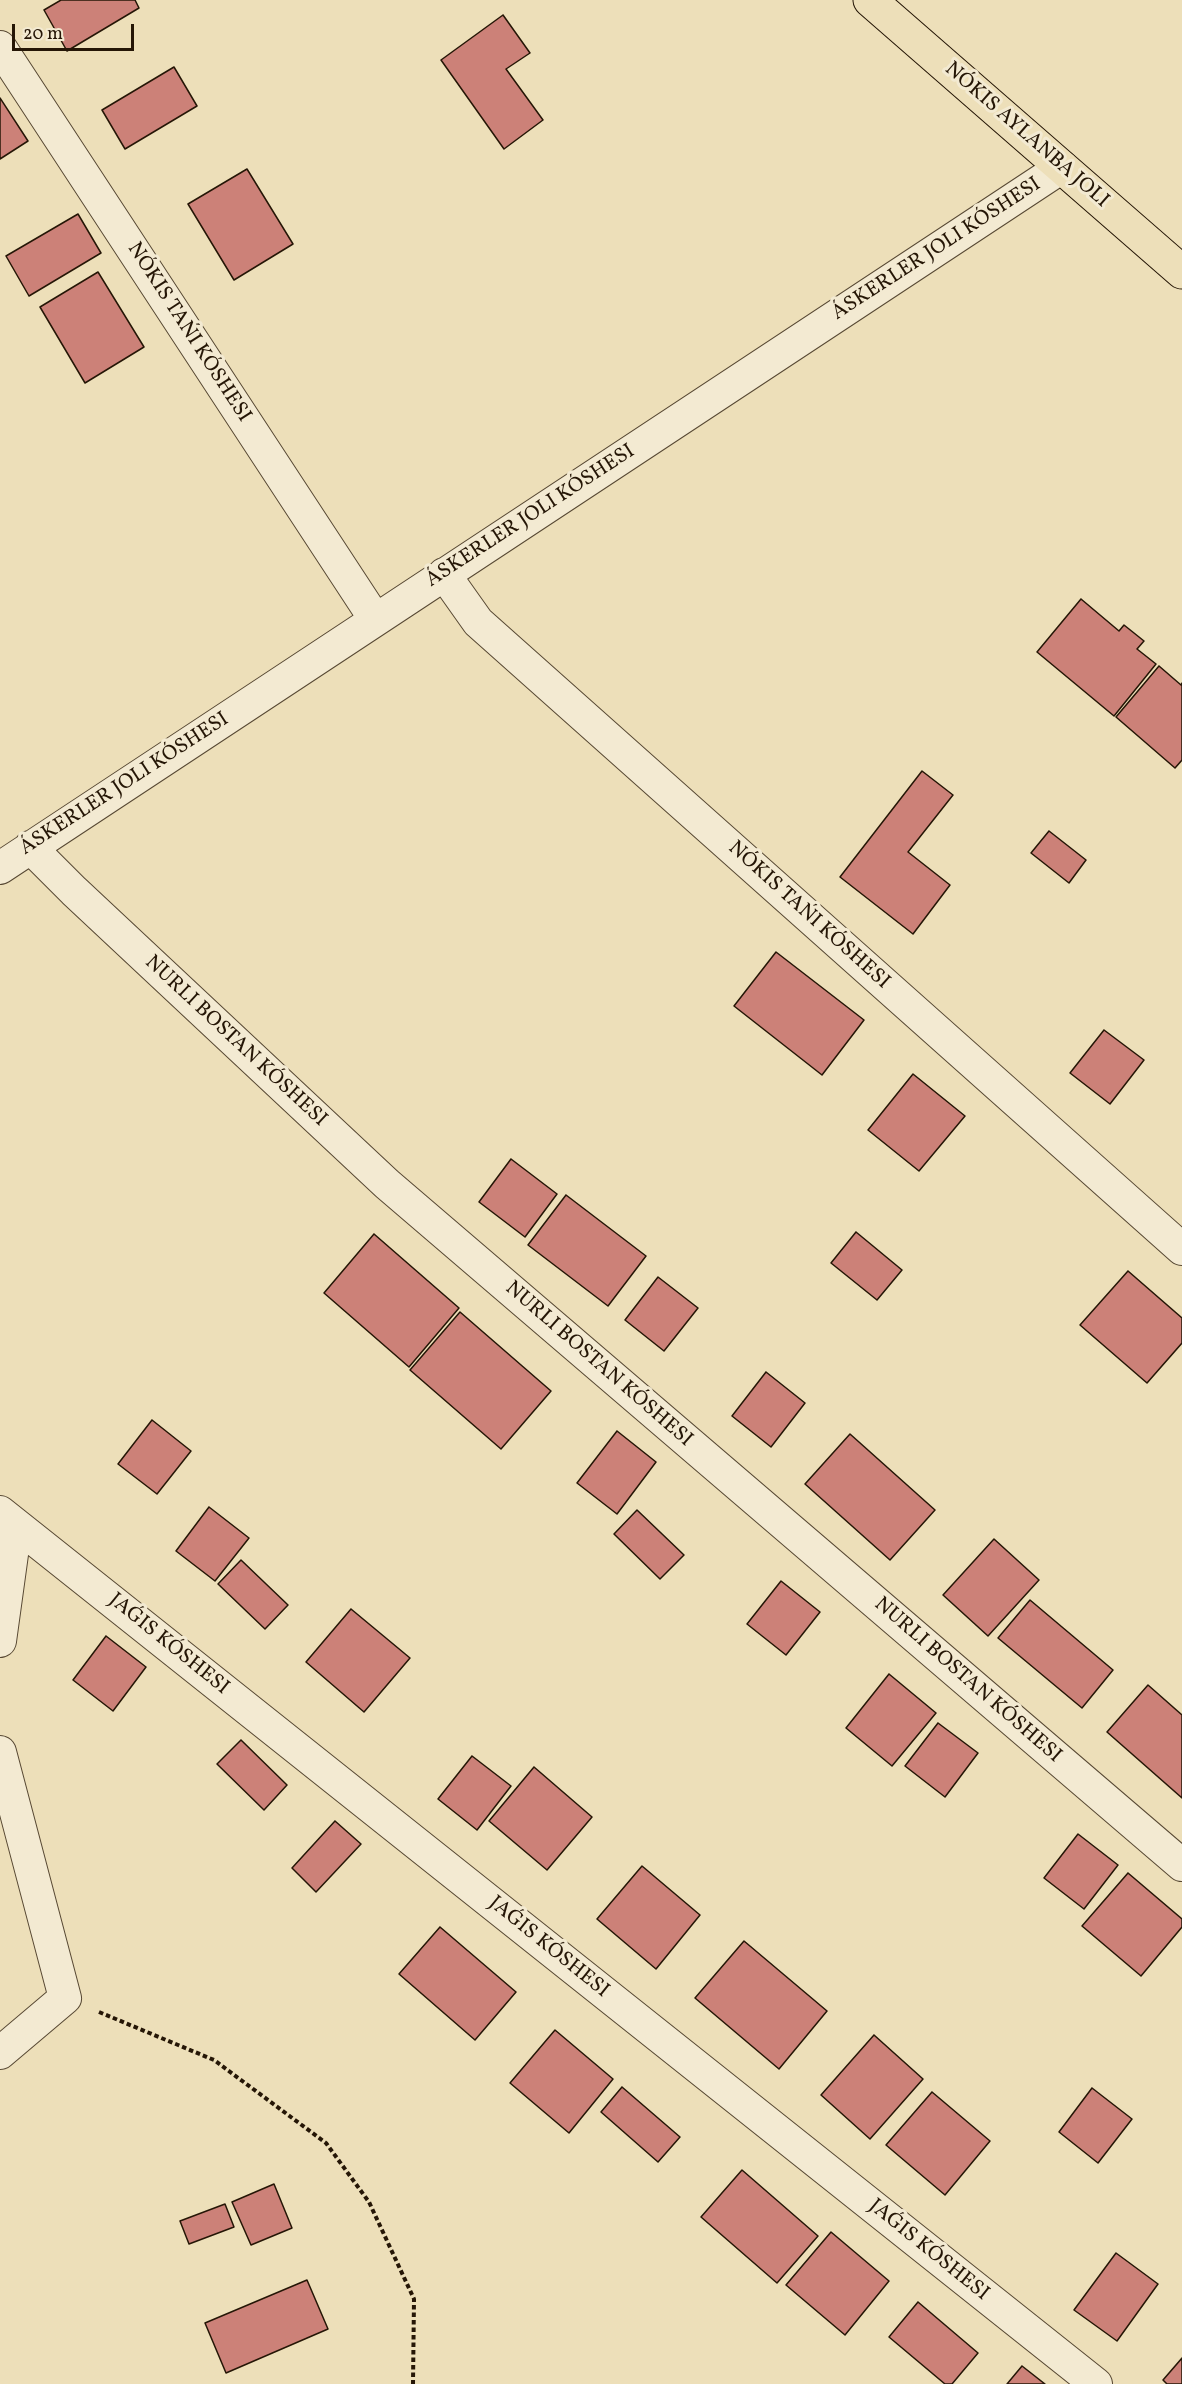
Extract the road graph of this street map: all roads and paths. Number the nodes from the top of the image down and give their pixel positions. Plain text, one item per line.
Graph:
1 (870, 0) edge
2 (0, 47) edge
3 (1062, 167) junction
4 (1182, 272) edge
5 (444, 574) junction
6 (375, 619) junction
7 (30, 847) junction
8 (0, 867) edge
9 (1182, 1249) edge
10 (8, 1518) edge
11 (0, 1641) edge
12 (0, 1752) edge
13 (1182, 1865) edge
14 (65, 1998) junction
15 (0, 2053) edge
16 (413, 2384) edge
17 (1095, 2384) edge

1 - 3 main road
2 - 6 street
3 - 4 main road
3 - 5 street
5 - 6 street
5 - 9 street
6 - 7 street
7 - 8 street
7 - 13 street
10 - 11 street
10 - 17 street
12 - 14 street
14 - 15 street
14 - 16 path

